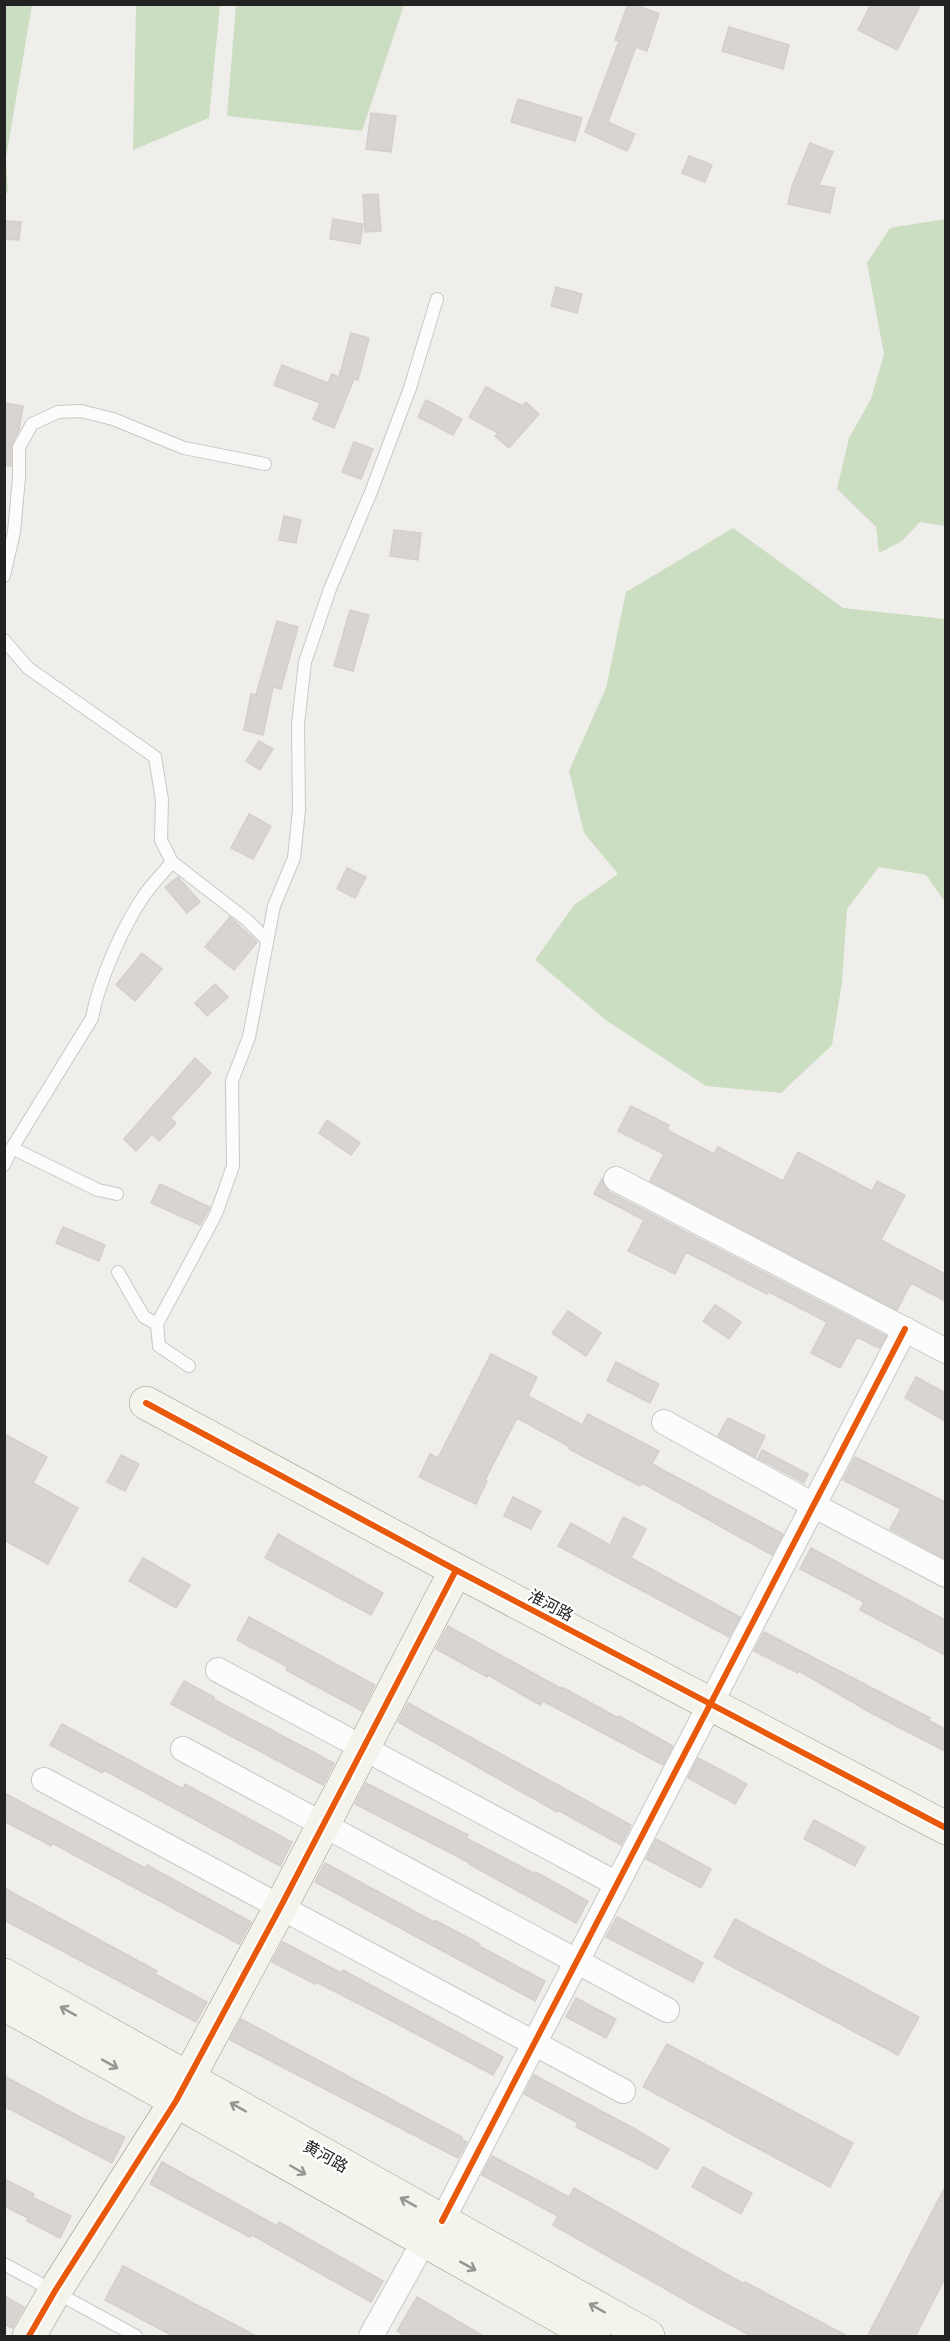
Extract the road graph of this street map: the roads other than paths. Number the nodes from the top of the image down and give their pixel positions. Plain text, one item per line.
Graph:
1 (437, 299) dead end
2 (265, 464) dead end
3 (4, 576) edge
4 (4, 640) edge
5 (172, 862) junction
6 (267, 940) junction
7 (12, 1148) junction
8 (4, 1165) edge
9 (616, 1179) dead end
10 (117, 1194) dead end
11 (118, 1272) dead end
12 (157, 1324) junction
13 (904, 1329) junction
14 (945, 1351) edge
15 (189, 1366) dead end
16 (146, 1403) dead end
17 (664, 1422) dead end
18 (813, 1505) junction
19 (456, 1570) junction
20 (945, 1575) edge
21 (218, 1670) dead end
22 (710, 1704) junction
23 (363, 1748) junction
24 (183, 1749) dead end
25 (44, 1780) dead end
26 (323, 1825) junction
27 (945, 1828) edge
28 (617, 1884) junction
29 (281, 1906) junction
30 (577, 1962) junction
31 (4, 1975) edge
32 (4, 2004) edge
33 (667, 2010) dead end
34 (534, 2044) junction
35 (182, 2089) junction
36 (623, 2091) dead end
37 (433, 2231) junction
38 (4, 2264) edge
39 (55, 2291) junction
40 (28, 2337) edge
41 (136, 2337) edge
42 (371, 2337) edge
43 (594, 2337) edge
44 (648, 2337) edge

1 - 6 lane
2 - 3 lane
4 - 5 lane
5 - 6 lane
5 - 7 lane
6 - 12 lane
7 - 8 lane
7 - 10 lane
9 - 13 street
11 - 12 lane
12 - 15 lane
13 - 14 street
13 - 18 street
16 - 19 street, 淮河路
17 - 18 street
18 - 20 street
18 - 22 street
19 - 22 street, 淮河路
19 - 23 street
21 - 23 street
22 - 27 street, 淮河路
22 - 28 street
23 - 26 street
23 - 28 street
24 - 26 street
25 - 29 street
26 - 29 street
26 - 30 street
28 - 30 street
29 - 34 street
29 - 35 street
30 - 33 street
30 - 34 street
35 -> 31 street, 黄河路
32 -> 35 street, 黄河路
34 - 36 street
34 - 37 street
35 - 37 street, 黄河路
35 - 39 street
37 - 42 street
37 -> 43 street, 黄河路
44 -> 37 street, 黄河路
38 - 39 lane
39 - 40 street
39 - 41 lane

